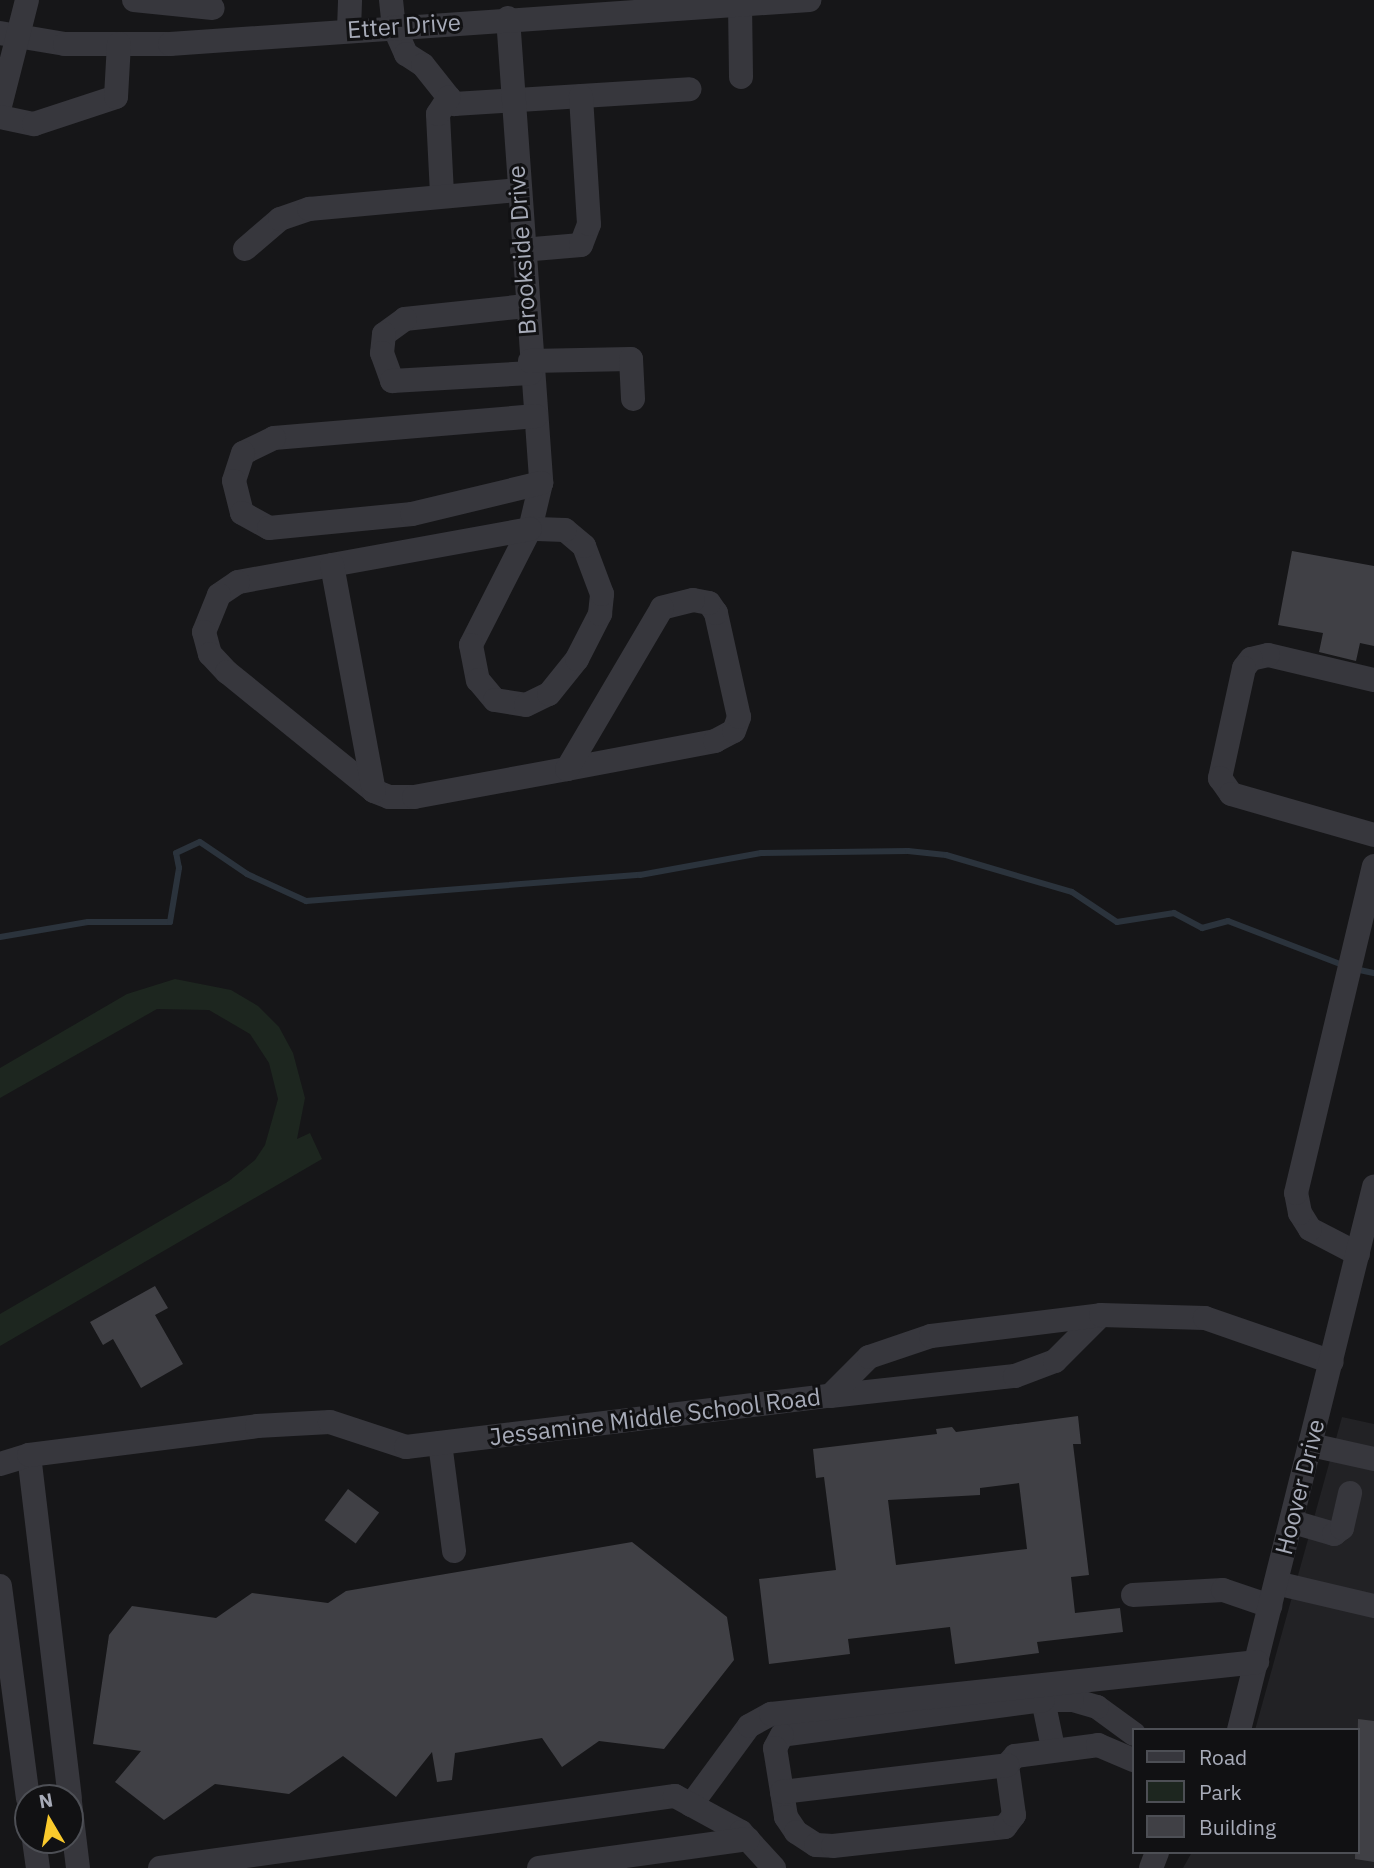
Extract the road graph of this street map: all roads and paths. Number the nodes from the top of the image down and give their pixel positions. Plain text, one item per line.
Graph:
1 (27, 0) edge
2 (134, 0) edge
3 (350, 0) edge
4 (391, 0) edge
5 (809, 0) edge
6 (753, 2) edge
7 (214, 4) edge
8 (508, 18) junction
9 (394, 27) junction
10 (349, 30) junction
11 (9, 34) edge
12 (207, 41) junction
13 (119, 44) junction
14 (741, 78) dead end
15 (690, 89) dead end
16 (581, 96) junction
17 (449, 97) junction
18 (512, 100) junction
19 (0, 106) edge
20 (0, 117) edge
21 (518, 190) junction
22 (442, 194) junction
23 (245, 249) dead end
24 (522, 250) junction
25 (526, 306) junction
26 (531, 367) junction
27 (633, 399) dead end
28 (536, 416) junction
29 (541, 483) junction
30 (530, 529) junction
31 (332, 565) junction
32 (1374, 680) edge
33 (567, 769) junction
34 (374, 791) junction
35 (1374, 835) edge
36 (1374, 866) edge
37 (1374, 1186) edge
38 (1364, 1248) edge
39 (1101, 1315) junction
40 (1332, 1362) junction
41 (830, 1396) junction
42 (440, 1443) junction
43 (1311, 1445) junction
44 (29, 1455) junction
45 (1374, 1460) edge
46 (0, 1464) edge
47 (1350, 1493) dead end
48 (1293, 1521) junction
49 (454, 1550) dead end
50 (0, 1586) edge
51 (1273, 1594) junction
52 (1133, 1595) dead end
53 (1374, 1606) edge
54 (3, 1625) edge
55 (1257, 1662) junction
56 (1043, 1700) junction
57 (9, 1726) edge
58 (1240, 1728) edge
59 (1132, 1733) edge
60 (1053, 1748) junction
61 (1132, 1759) edge
62 (1007, 1765) junction
63 (25, 1784) edge
64 (68, 1784) edge
65 (784, 1804) junction
66 (691, 1805) junction
67 (748, 1839) junction
68 (160, 1868) edge
69 (539, 1868) edge
70 (774, 1868) edge

1 - 11 street
2 - 7 street
3 - 10 street
4 - 9 street
5 - 6 street, Etter Drive
6 - 8 street, Etter Drive
6 - 14 street
7 - 12 street
8 - 9 street, Etter Drive
8 - 18 street, Brookside Drive
9 - 10 street, Etter Drive
9 - 17 street
10 - 12 street, Etter Drive
11 - 13 street, Etter Drive
11 - 19 street
12 - 13 street, Etter Drive
13 - 20 street
15 - 16 street
16 - 18 street
16 - 24 street
17 - 18 street
17 - 22 street
18 - 21 street, Brookside Drive
21 - 22 street
21 - 24 street, Brookside Drive
22 - 23 street
24 - 25 street, Brookside Drive
25 - 26 street, Brookside Drive
25 - 26 street
26 - 27 street
26 - 28 street, Brookside Drive
28 - 29 street, Brookside Drive
28 - 29 street
29 - 30 street, Brookside Drive
30 - 30 street, Brookside Drive
30 - 31 street
31 - 34 street
31 - 34 street
32 - 35 street
33 - 33 street
33 - 34 street
36 - 38 street
37 - 38 street, Hoover Drive
38 - 40 street, Hoover Drive
39 - 40 street, Jessamine Middle School Road
39 - 41 street, Jessamine Middle School Road
39 - 41 street
40 - 43 street, Hoover Drive
41 - 42 street, Jessamine Middle School Road
42 - 44 street, Jessamine Middle School Road
42 - 49 street
43 - 45 street
43 - 48 street, Hoover Drive
44 - 46 street, Jessamine Middle School Road
44 - 64 street
47 - 48 street
48 - 51 street, Hoover Drive
50 - 54 street
51 - 52 street
51 - 53 street
51 - 55 street, Hoover Drive
54 - 57 street
55 - 58 street, Hoover Drive
55 - 66 street
56 - 59 street
56 - 60 street
56 - 65 street
57 - 63 street
60 - 61 street
60 - 62 street
62 - 65 street
62 - 65 street
66 - 67 street
66 - 68 street
67 - 69 street
67 - 70 street

